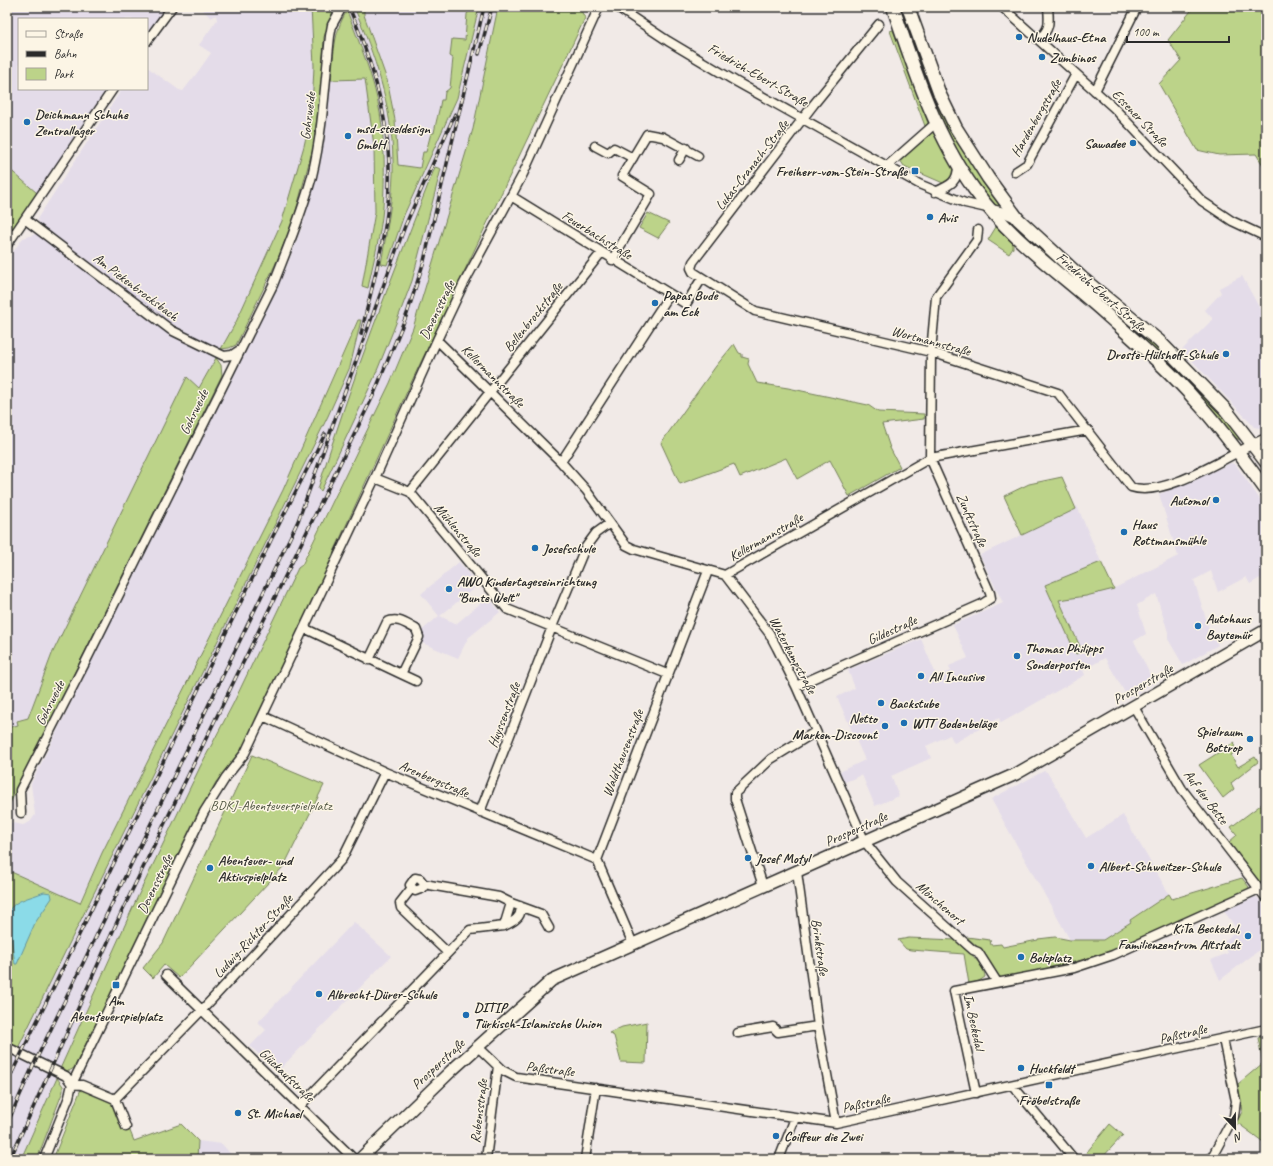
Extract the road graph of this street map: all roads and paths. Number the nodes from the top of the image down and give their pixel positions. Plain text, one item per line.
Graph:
1 (172, 7) edge
2 (342, 7) edge
3 (599, 7) edge
4 (617, 7) edge
5 (893, 7) edge
6 (908, 7) edge
7 (1002, 7) edge
8 (1048, 7) edge
9 (1137, 7) edge
10 (880, 24) dead end
11 (1038, 39) junction
12 (148, 40) edge
13 (1076, 74) junction
14 (112, 90) edge
15 (1095, 91) junction
16 (804, 119) junction
17 (936, 122) junction
18 (596, 146) dead end
19 (686, 148) junction
20 (698, 156) dead end
21 (633, 158) junction
22 (679, 160) dead end
23 (958, 165) junction
24 (886, 167) junction
25 (1016, 172) dead end
26 (936, 192) junction
27 (511, 196) junction
28 (990, 210) junction
29 (1018, 219) junction
30 (26, 220) junction
31 (978, 230) dead end
32 (1266, 237) edge
33 (7, 245) edge
34 (601, 253) junction
35 (612, 260) junction
36 (691, 268) joint
37 (702, 278) junction
38 (670, 294) junction
39 (437, 340) junction
40 (238, 351) junction
41 (931, 352) junction
42 (490, 391) junction
43 (1088, 430) junction
44 (1266, 438) edge
45 (1253, 443) junction
46 (1238, 453) junction
47 (930, 458) junction
48 (561, 462) junction
49 (1266, 462) edge
50 (375, 478) junction
51 (1266, 490) edge
52 (410, 492) junction
53 (610, 523) junction
54 (708, 570) junction
55 (725, 575) junction
56 (990, 592) joint
57 (552, 627) junction
58 (304, 628) junction
59 (1266, 630) edge
60 (369, 660) junction
61 (401, 674) junction
62 (667, 674) junction
63 (416, 681) dead end
64 (796, 686) junction
65 (1134, 707) junction
66 (263, 716) junction
67 (815, 732) junction
68 (385, 772) junction
69 (480, 812) junction
70 (21, 813) dead end
71 (864, 842) junction
72 (597, 860) junction
73 (797, 872) junction
74 (763, 886) junction
75 (1259, 889) junction
76 (1266, 898) edge
77 (511, 902) junction
78 (520, 906) junction
79 (504, 926) junction
80 (549, 928) dead end
81 (633, 944) junction
82 (447, 952) junction
83 (166, 975) dead end
84 (997, 982) junction
85 (202, 1010) junction
86 (818, 1026) junction
87 (1266, 1029) edge
88 (738, 1033) dead end
89 (1223, 1039) junction
90 (7, 1047) edge
91 (478, 1047) junction
92 (498, 1066) junction
93 (72, 1084) junction
94 (1013, 1086) junction
95 (596, 1088) junction
96 (976, 1093) junction
97 (115, 1099) junction
98 (300, 1106) junction
99 (795, 1118) junction
100 (836, 1123) junction
101 (126, 1127) dead end
102 (1069, 1157) edge
103 (44, 1159) edge
104 (354, 1159) edge
105 (360, 1159) edge
106 (486, 1159) edge
107 (585, 1159) edge
108 (779, 1159) edge
109 (1210, 1159) edge

1 - 12 street
2 - 40 street, Gohrweide
3 - 27 street, Devensstraße
4 - 16 street, Friedrich-Ebert-Straße
5 - 17 main road
6 - 29 main road, Friedrich-Ebert-Straße
7 - 11 street, Essener Straße
8 - 11 street
9 - 15 street
10 - 16 street, Lukas-Cranach-Straße
11 - 13 street, Essener Straße
13 - 15 street, Essener Straße
13 - 25 street, Hardenbergstraße
14 - 30 street
15 - 32 street, Essener Straße
16 - 24 street, Friedrich-Ebert-Straße
16 - 36 street, Lukas-Cranach-Straße
17 - 23 main road
17 - 24 street
18 - 21 street
19 - 20 street
19 - 21 street
19 - 22 street
21 - 35 street
23 - 26 street
23 - 28 main road
24 - 26 street, Friedrich-Ebert-Straße
26 - 28 street, Friedrich-Ebert-Straße
27 - 34 street, Feuerbachstraße
27 - 39 street, Devensstraße
28 - 29 street, Friedrich-Ebert-Straße
28 - 46 main road, Friedrich-Ebert-Straße
29 - 45 main road, Friedrich-Ebert-Straße
30 - 33 street
30 - 40 street, Am Piekenbrocksbach
31 - 41 street
34 - 35 street, Feuerbachstraße
34 - 42 street, Bellenbrockstraße
35 - 38 street, Feuerbachstraße
36 - 37 street, Wortmannstraße
37 - 38 street
37 - 41 street, Wortmannstraße
38 - 48 street
39 - 42 street, Kellermannstraße
39 - 50 street, Devensstraße
40 - 70 street, Gohrweide
41 - 43 street, Wortmannstraße
41 - 47 street
42 - 48 street, Kellermannstraße
42 - 52 street, Bellenbrockstraße
43 - 46 street, Wortmannstraße
43 - 47 street, Kellermannstraße
44 - 45 street
45 - 46 street
45 - 49 main road, Friedrich-Ebert-Straße
46 - 51 main road, Friedrich-Ebert-Straße
47 - 55 street, Kellermannstraße
47 - 56 street, Zunftstraße
48 - 53 street, Kellermannstraße
50 - 52 street, Mühlenstraße
50 - 58 street, Devensstraße
52 - 57 street, Mühlenstraße
53 - 54 street, Kellermannstraße
53 - 57 street, Huyssenstraße
54 - 55 street, Kellermannstraße
54 - 62 street, Waldthausenstraße
55 - 64 street, Waterkampstraße
56 - 64 street, Gildestraße
57 - 62 street, Mühlenstraße
57 - 69 street, Huyssenstraße
58 - 60 street
58 - 66 street, Devensstraße
59 - 65 main road, Prosperstraße
60 - 61 street
60 - 61 street
61 - 63 street
62 - 72 street, Waldthausenstraße
64 - 67 street, Waterkampstraße
65 - 71 main road, Prosperstraße
65 - 75 street, Auf der Bette
66 - 68 street, Arenbergstraße
66 - 93 street, Devensstraße
67 - 71 street, Waterkampstraße
67 - 74 street
68 - 69 street, Arenbergstraße
68 - 85 street, Ludwig-Richter-Straße
69 - 72 street, Arenbergstraße
71 - 73 main road, Prosperstraße
71 - 84 street, Mönchenort
72 - 81 street
73 - 74 main road, Prosperstraße
73 - 86 street, Brinkstraße
74 - 81 main road, Prosperstraße
75 - 76 street, Auf der Bette
75 - 84 street, Im Beckedal
77 - 78 street
77 - 79 street
77 - 82 street
78 - 79 street
78 - 80 street
79 - 82 street
81 - 91 main road, Prosperstraße
82 - 98 street
83 - 85 street
84 - 96 street, Im Beckedal
85 - 97 street, Ludwig-Richter-Straße
85 - 98 street, Glückaufstraße
86 - 88 street
86 - 100 street, Brinkstraße
87 - 89 street, Paßstraße
89 - 94 street, Paßstraße
89 - 109 street
90 - 93 street
91 - 92 street, Paßstraße
91 - 105 main road, Prosperstraße
92 - 95 street, Paßstraße
92 - 106 street, Rubensstraße
93 - 97 street
93 - 103 street, Devensstraße
94 - 96 street, Paßstraße
94 - 102 street
95 - 99 street, Paßstraße
95 - 107 street
96 - 100 street, Paßstraße
97 - 101 street
98 - 104 street, Glückaufstraße
99 - 100 street, Paßstraße
99 - 108 street

